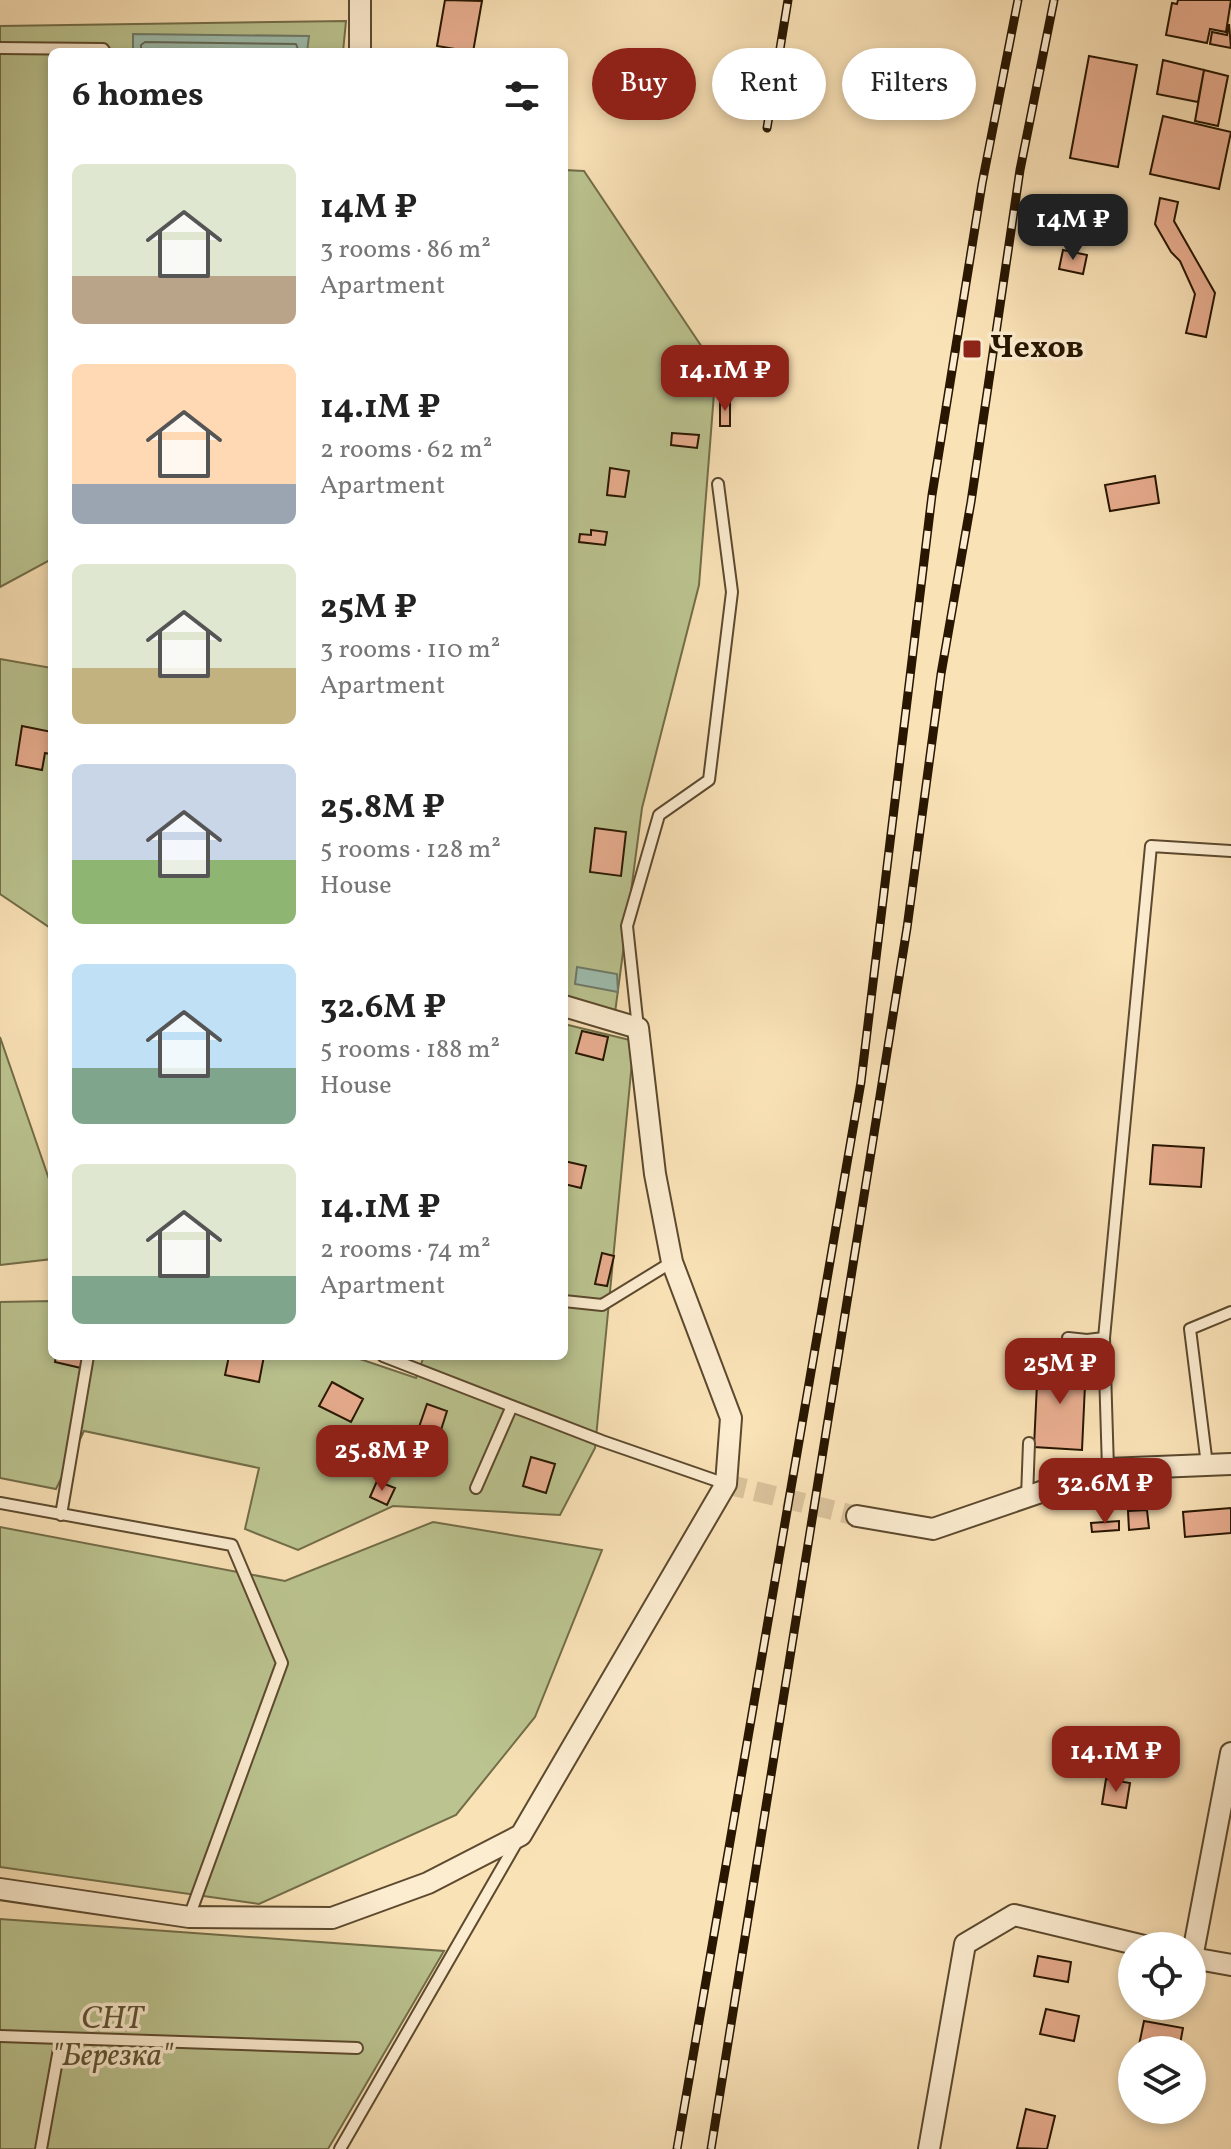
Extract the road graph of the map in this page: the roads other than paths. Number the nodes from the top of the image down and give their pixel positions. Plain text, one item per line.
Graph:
1 (360, 0) edge
2 (0, 48) edge
3 (48, 48) edge
4 (360, 48) edge
5 (718, 484) dead end
6 (1231, 851) edge
7 (568, 1007) edge
8 (638, 1028) junction
9 (672, 1262) junction
10 (568, 1301) edge
11 (1231, 1312) edge
12 (1068, 1338) dead end
13 (1104, 1338) junction
14 (87, 1360) edge
15 (393, 1360) edge
16 (512, 1406) junction
17 (1029, 1443) dead end
18 (1231, 1464) edge
19 (1207, 1465) junction
20 (1108, 1469) junction
21 (726, 1484) junction
22 (476, 1488) dead end
23 (1027, 1497) junction
24 (0, 1503) edge
25 (61, 1515) junction
26 (857, 1516) tunnel mouth
27 (1231, 1753) edge
28 (521, 1835) junction
29 (0, 1889) edge
30 (189, 1917) junction
31 (1197, 1932) edge
32 (1118, 1940) edge
33 (1206, 1961) edge
34 (1231, 1965) edge
35 (0, 2036) edge
36 (61, 2038) junction
37 (357, 2048) dead end
38 (41, 2149) edge
39 (340, 2149) edge
40 (929, 2149) edge

1 - 4 street
2 - 3 lane
5 - 8 lane
6 - 13 lane
7 - 8 street
8 - 9 street
9 - 10 lane
9 - 21 street
11 - 19 lane
12 - 13 lane
13 - 20 lane
14 - 25 lane
15 - 16 lane
16 - 21 lane
16 - 22 lane
17 - 23 lane
18 - 19 street
19 - 20 street
20 - 23 street
21 - 28 street
23 - 26 street
24 - 25 lane
25 - 30 lane
27 - 31 street
28 - 30 street
28 - 39 lane
29 - 30 street
32 - 40 street
33 - 34 street
35 - 36 lane
36 - 37 lane
36 - 38 lane

